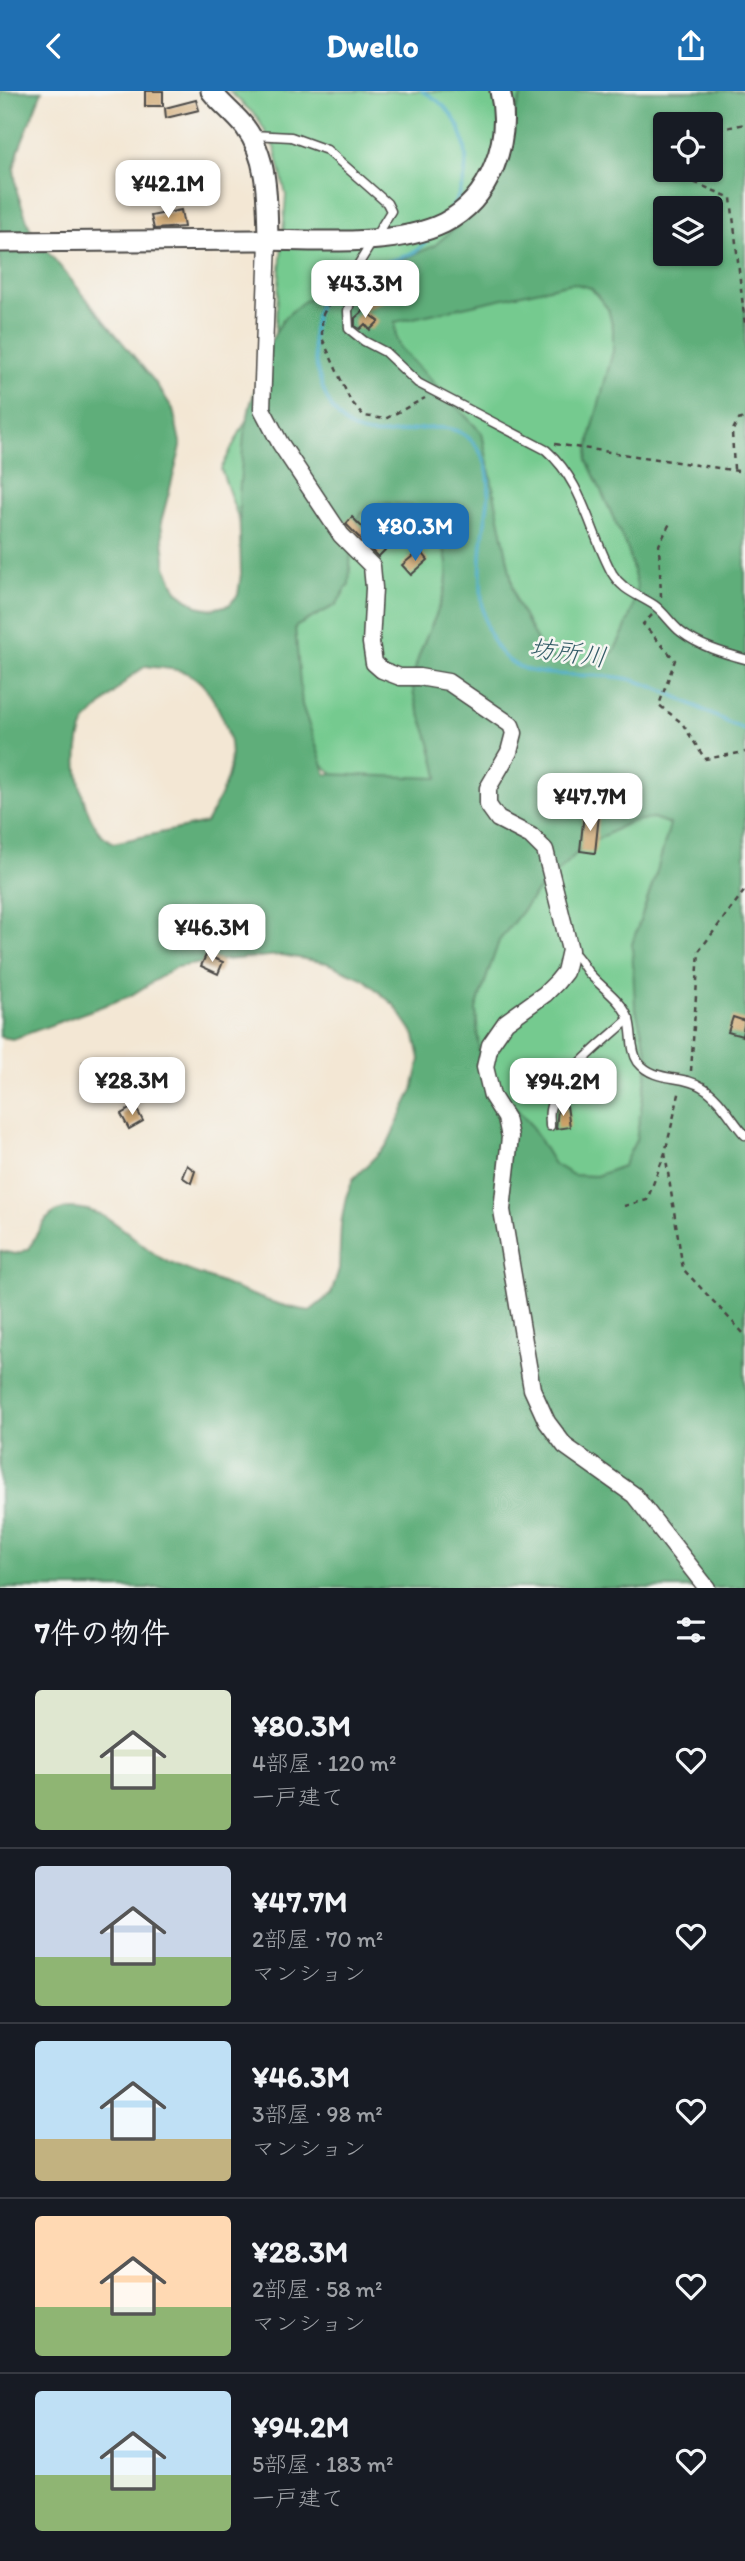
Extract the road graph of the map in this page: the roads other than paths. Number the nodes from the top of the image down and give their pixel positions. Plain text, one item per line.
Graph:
1 (211, 91) edge
2 (500, 91) edge
3 (249, 134) junction
4 (374, 238) junction
5 (268, 240) junction
6 (0, 242) edge
7 (745, 659) edge
8 (570, 950) junction
9 (629, 1019) junction
10 (550, 1126) dead end
11 (745, 1135) edge
12 (708, 1588) edge

1 - 3 street
2 - 4 street
3 - 4 lane
3 - 5 street
4 - 5 street
4 - 7 lane
5 - 6 street
5 - 8 street
8 - 9 lane
8 - 12 street
9 - 10 lane
9 - 11 lane

